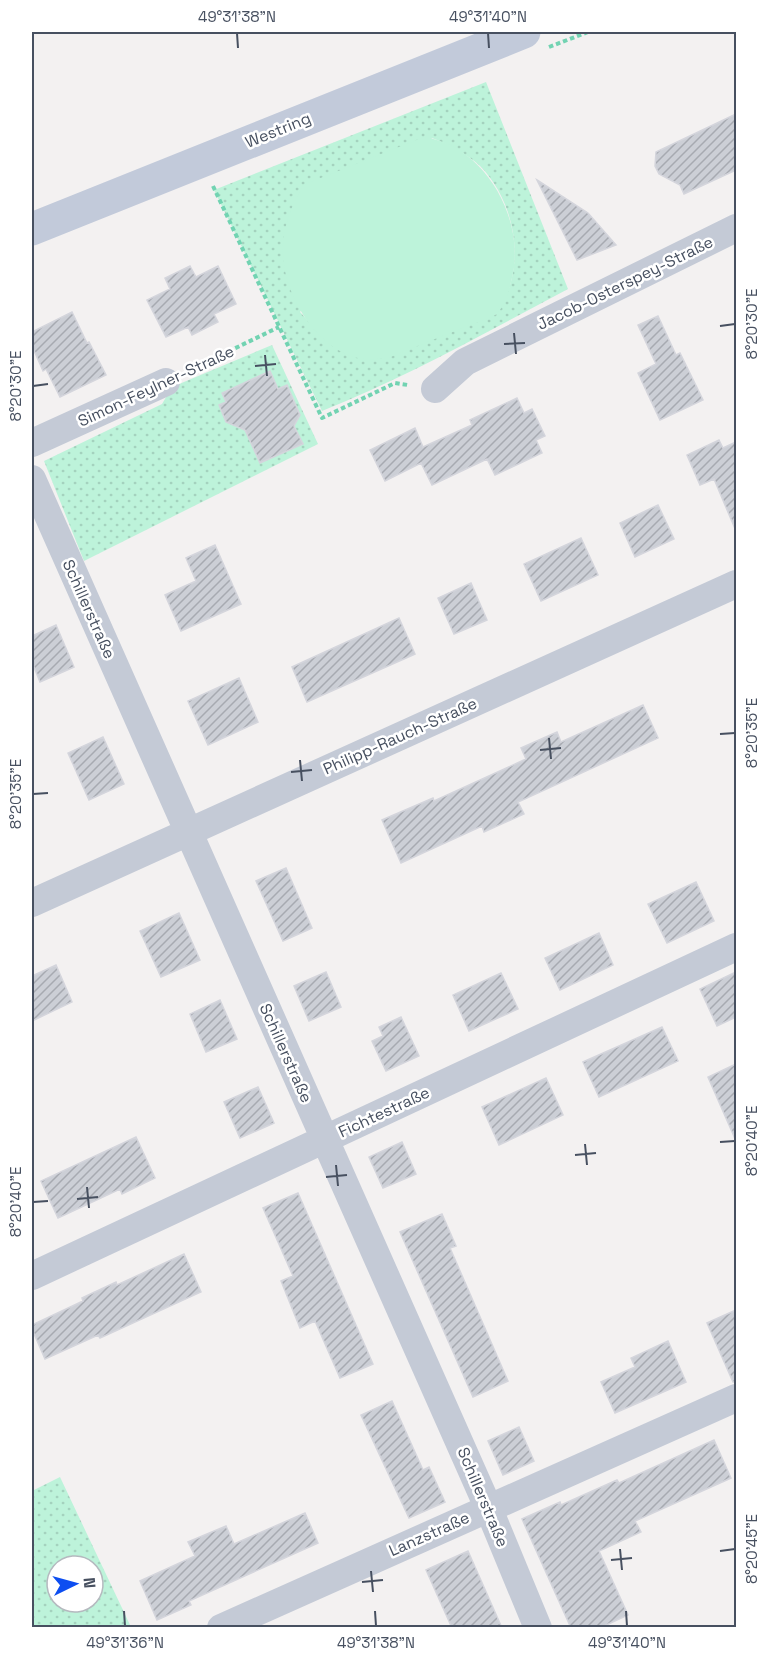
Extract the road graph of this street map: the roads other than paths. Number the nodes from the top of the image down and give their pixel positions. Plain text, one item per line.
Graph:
1 (524, 32) edge
2 (736, 228) edge
3 (32, 229) edge
4 (166, 381) road end
5 (435, 389) road end
6 (32, 443) edge
7 (32, 479) edge
8 (736, 585) edge
9 (188, 832) junction
10 (32, 903) edge
11 (736, 947) edge
12 (325, 1140) junction
13 (32, 1276) edge
14 (736, 1398) edge
15 (488, 1507) junction
16 (220, 1628) edge
17 (538, 1628) edge

1 - 3 main road, Westring
2 - 5 street, Jacob-Osterspey-Straße
4 - 6 street, Simon-Feylner-Straße
7 - 9 street, Schillerstraße
8 - 9 street, Philipp-Rauch-Straße
9 - 10 street, Philipp-Rauch-Straße
9 - 12 street, Schillerstraße
11 - 12 street, Fichtestraße
12 - 13 street, Fichtestraße
12 - 15 street, Schillerstraße
14 - 15 street, Lanzstraße
15 - 16 street, Lanzstraße
15 - 17 street, Schillerstraße

